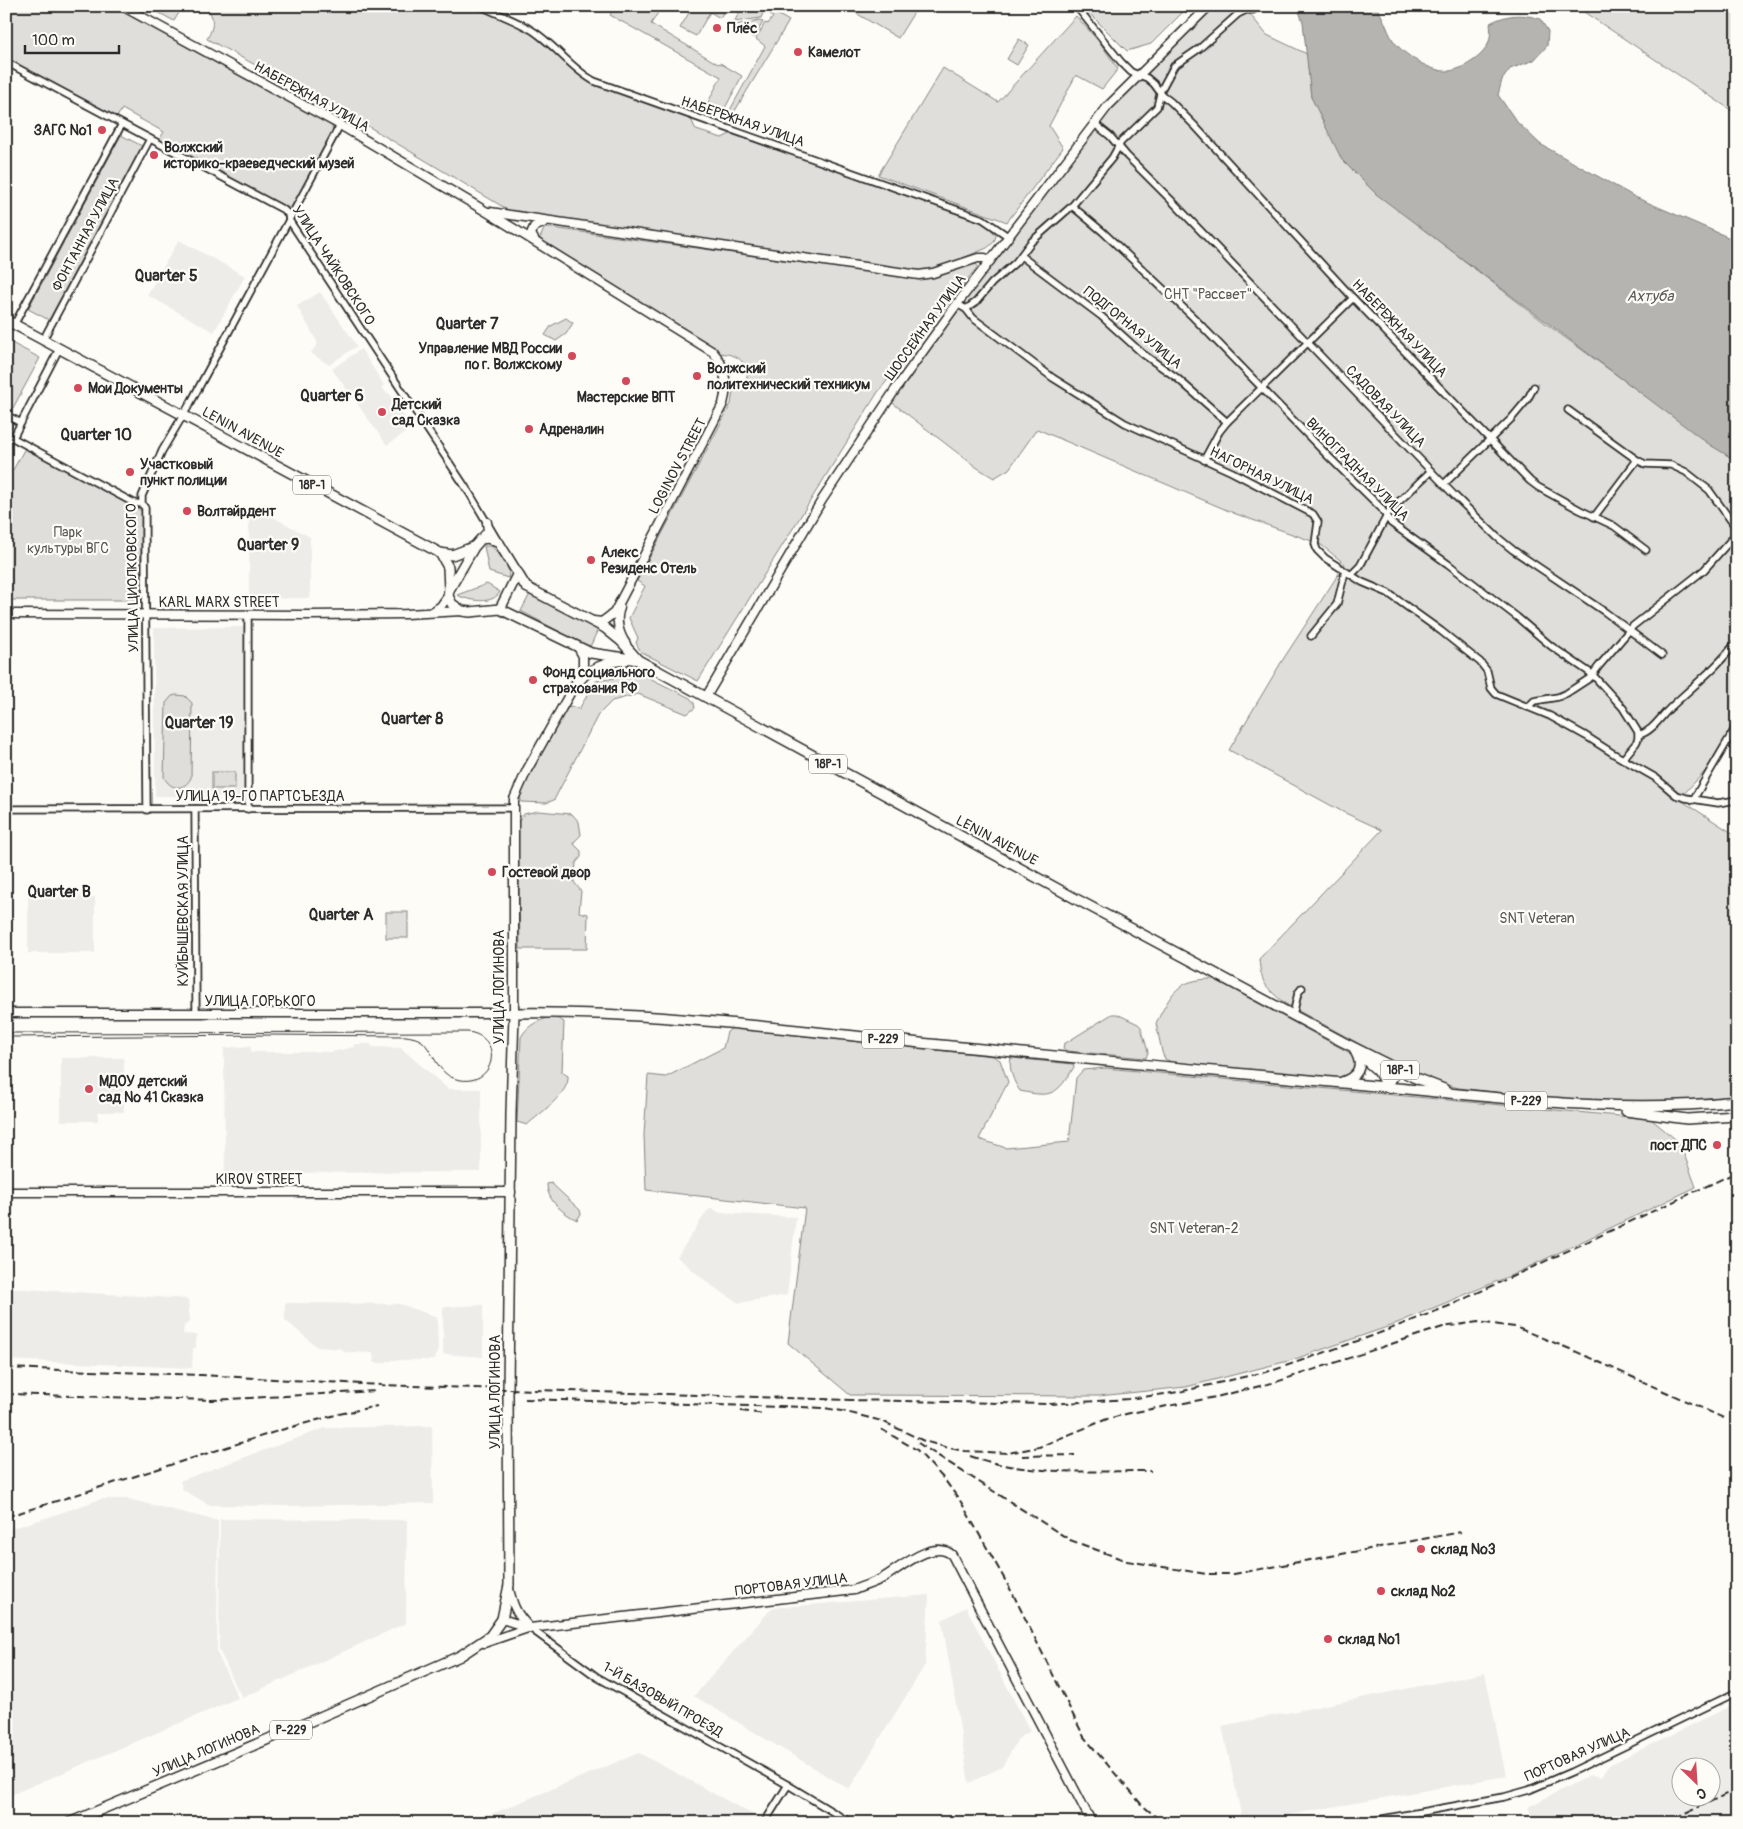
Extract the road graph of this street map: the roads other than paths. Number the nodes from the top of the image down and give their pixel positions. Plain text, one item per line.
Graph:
1 (122, 6) edge
2 (481, 6) edge
3 (1076, 6) edge
4 (1209, 6) edge
5 (1254, 10) dead end
6 (6, 62) edge
7 (1138, 75) junction
8 (1161, 93) junction
9 (122, 124) junction
10 (1095, 124) junction
11 (340, 125) junction
12 (150, 139) junction
13 (1118, 146) junction
14 (1072, 206) junction
15 (487, 212) junction
16 (289, 220) junction
17 (545, 222) junction
18 (1009, 237) junction
19 (536, 242) junction
20 (1021, 256) junction
21 (990, 261) junction
22 (1353, 298) junction
23 (957, 304) junction
24 (966, 309) junction
25 (10, 323) edge
26 (43, 340) junction
27 (1309, 343) junction
28 (59, 349) junction
29 (724, 375) joint
30 (1534, 387) dead end
31 (1261, 388) junction
32 (1568, 410) dead end
33 (6, 415) edge
34 (184, 415) junction
35 (1227, 422) junction
36 (20, 423) junction
37 (1489, 440) junction
38 (1204, 460) junction
39 (1637, 460) junction
40 (1431, 470) junction
41 (1444, 484) junction
42 (142, 504) junction
43 (1594, 517) junction
44 (1387, 518) junction
45 (487, 522) junction
46 (1737, 531) edge
47 (481, 539) junction
48 (499, 543) junction
49 (474, 547) junction
50 (1646, 550) dead end
51 (440, 553) junction
52 (518, 573) junction
53 (1348, 574) junction
54 (627, 588) junction
55 (450, 590) junction
56 (500, 609) junction
57 (462, 611) junction
58 (432, 612) junction
59 (6, 614) edge
60 (146, 614) junction
61 (248, 615) junction
62 (592, 621) junction
63 (1630, 631) junction
64 (1311, 636) dead end
65 (1737, 640) edge
66 (578, 647) junction
67 (1662, 655) dead end
68 (638, 660) junction
69 (1593, 676) junction
70 (569, 696) junction
71 (706, 697) junction
72 (1528, 707) junction
73 (1737, 724) edge
74 (1639, 735) junction
75 (1624, 759) junction
76 (1693, 800) junction
77 (1737, 800) edge
78 (514, 808) junction
79 (6, 809) edge
80 (195, 809) junction
81 (248, 809) junction
82 (147, 810) junction
83 (1302, 988) dead end
84 (6, 1013) edge
85 (196, 1013) junction
86 (514, 1013) junction
87 (1293, 1015) junction
88 (1343, 1042) junction
89 (1356, 1052) junction
90 (1381, 1060) junction
91 (1338, 1083) junction
92 (1386, 1083) junction
93 (1458, 1095) junction
94 (1737, 1101) edge
95 (1726, 1102) junction
96 (1594, 1106) junction
97 (1737, 1116) edge
98 (1727, 1117) junction
99 (6, 1192) edge
100 (511, 1192) junction
101 (508, 1585) junction
102 (502, 1619) junction
103 (530, 1628) junction
104 (477, 1645) junction
105 (1737, 1692) edge
106 (788, 1785) junction
107 (68, 1823) edge
108 (764, 1823) edge
109 (851, 1823) edge
110 (1092, 1823) edge
111 (1360, 1823) edge

1 - 11 street, НАБЕРЕЖНАЯ УЛИЦА
2 - 18 street, НАБЕРЕЖНАЯ УЛИЦА
3 - 7 street
4 - 7 street, ШОССЕЙНАЯ УЛИЦА
5 - 8 street
6 - 9 street, УЛИЦА ЧАЙКОВСКОГО
7 - 8 street, НАБЕРЕЖНАЯ УЛИЦА
7 - 10 street, ШОССЕЙНАЯ УЛИЦА
8 - 13 street
8 - 22 street, НАБЕРЕЖНАЯ УЛИЦА
9 - 12 street, УЛИЦА ЧАЙКОВСКОГО
9 - 25 street, ФОНТАННАЯ УЛИЦА
10 - 13 street, САДОВАЯ УЛИЦА
10 - 18 street, ШОССЕЙНАЯ УЛИЦА
11 - 15 street, НАБЕРЕЖНАЯ УЛИЦА
11 - 16 street, УЛИЦА ЦИОЛКОВСКОГО
12 - 16 street, УЛИЦА ЧАЙКОВСКОГО
12 - 26 street, ФОНТАННАЯ УЛИЦА
13 - 14 street
13 - 27 street, САДОВАЯ УЛИЦА
14 - 20 street
14 - 31 street, ВИНОГРАДНАЯ УЛИЦА
15 - 17 street, НАБЕРЕЖНАЯ УЛИЦА
15 - 19 street, НАБЕРЕЖНАЯ УЛИЦА
16 - 34 street, УЛИЦА ЦИОЛКОВСКОГО
16 - 45 street, УЛИЦА ЧАЙКОВСКОГО
17 - 19 street
17 - 21 street, НАБЕРЕЖНАЯ УЛИЦА
18 - 21 street, ШОССЕЙНАЯ УЛИЦА
19 - 29 street, НАБЕРЕЖНАЯ УЛИЦА
20 - 24 street
20 - 35 street, ПОДГОРНАЯ УЛИЦА
21 - 23 street, ШОССЕЙНАЯ УЛИЦА
22 - 27 street
22 - 37 street, НАБЕРЕЖНАЯ УЛИЦА
23 - 24 street, НАГОРНАЯ УЛИЦА
23 - 71 street, ШОССЕЙНАЯ УЛИЦА
24 - 38 street, НАГОРНАЯ УЛИЦА
25 - 26 main road, LENIN AVENUE / 18Р-1
26 - 28 main road, LENIN AVENUE / 18Р-1
27 - 31 street
27 - 40 street, САДОВАЯ УЛИЦА
28 - 34 main road, LENIN AVENUE / 18Р-1
28 - 36 street
29 - 54 street, LOGINOV STREET
30 - 37 street
31 - 35 street
31 - 44 street, ВИНОГРАДНАЯ УЛИЦА
32 - 39 street
33 - 36 street
34 - 42 street, УЛИЦА ЦИОЛКОВСКОГО
34 - 51 main road, LENIN AVENUE / 18Р-1
35 - 38 street
36 - 42 street
37 - 41 street
37 - 43 street, НАБЕРЕЖНАЯ УЛИЦА
38 - 53 street, НАГОРНАЯ УЛИЦА
39 - 43 street
39 - 46 street
40 - 41 street, САДОВАЯ УЛИЦА
40 - 44 street
41 - 63 street, САДОВАЯ УЛИЦА
42 - 60 street, УЛИЦА ЦИОЛКОВСКОГО
43 - 50 street, НАБЕРЕЖНАЯ УЛИЦА
44 - 53 street
44 - 69 street, ВИНОГРАДНАЯ УЛИЦА
45 - 47 street
45 - 48 street, УЛИЦА ЧАЙКОВСКОГО
46 - 63 street
47 - 48 main road
47 - 49 main road
48 - 52 main road
49 - 51 main road
49 - 55 main road
51 - 55 main road
52 - 56 main road
52 - 62 main road, LENIN AVENUE / 18Р-1
53 - 64 street
53 - 72 street, НАГОРНАЯ УЛИЦА
54 - 62 street
54 - 68 street
55 - 57 main road
55 - 58 street
56 - 57 main road
56 - 66 main road, LENIN AVENUE / 18Р-1
57 - 58 street, KARL MARX STREET
58 - 61 street, KARL MARX STREET
59 - 60 street, KARL MARX STREET
60 - 61 street, KARL MARX STREET
60 - 82 street, УЛИЦА ЦИОЛКОВСКОГО
61 - 81 street
62 - 68 main road, LENIN AVENUE / 18Р-1
63 - 67 street, САДОВАЯ УЛИЦА
63 - 69 street
65 - 74 street
66 - 68 main road, LENIN AVENUE / 18Р-1
66 - 70 street
68 - 70 street
68 - 71 main road, LENIN AVENUE / 18Р-1
69 - 72 street
69 - 74 street, ВИНОГРАДНАЯ УЛИЦА
70 - 78 street, УЛИЦА ЛОГИНОВА
71 - 87 main road, LENIN AVENUE / 18Р-1
72 - 75 street, НАГОРНАЯ УЛИЦА
73 - 76 street
74 - 75 street
75 - 76 street, НАГОРНАЯ УЛИЦА
76 - 77 street, НАГОРНАЯ УЛИЦА
78 - 81 street, УЛИЦА 19-ГО ПАРТСЪЕЗДА
78 - 86 street, УЛИЦА ЛОГИНОВА
79 - 82 street, УЛИЦА 19-ГО ПАРТСЪЕЗДА
80 - 81 street, УЛИЦА 19-ГО ПАРТСЪЕЗДА
80 - 82 street, УЛИЦА 19-ГО ПАРТСЪЕЗДА
80 - 85 street, КУЙБЫШЕВСКАЯ УЛИЦА
83 - 87 street
84 - 85 street, УЛИЦА ГОРЬКОГО
85 - 86 street, УЛИЦА ГОРЬКОГО
86 - 91 main road, Р-229
86 - 100 main road, УЛИЦА ЛОГИНОВА / Р-229
87 - 88 main road, LENIN AVENUE / 18Р-1
88 - 89 main road, LENIN AVENUE / 18Р-1
88 - 90 main road, LENIN AVENUE / 18Р-1
89 - 91 main road
89 - 92 main road, LENIN AVENUE / 18Р-1
90 - 92 main road
90 - 93 main road, LENIN AVENUE / 18Р-1
91 - 92 main road, Р-229
92 - 93 main road, Р-229
93 - 96 main road, Р-229
94 - 95 main road, Р-229
95 - 96 main road, Р-229
95 - 98 main road
96 - 98 main road, Р-229
97 - 98 main road, Р-229
99 - 100 street, KIROV STREET
100 - 101 main road, УЛИЦА ЛОГИНОВА / Р-229
101 - 102 main road, УЛИЦА ЛОГИНОВА / Р-229
101 - 103 street
102 - 103 street, ПОРТОВАЯ УЛИЦА
102 - 104 main road, УЛИЦА ЛОГИНОВА / Р-229
103 - 104 street
103 - 106 street, 1-Й БАЗОВЫЙ ПРОЕЗД
103 - 110 street, ПОРТОВАЯ УЛИЦА
104 - 107 main road, УЛИЦА ЛОГИНОВА / Р-229
105 - 111 street, ПОРТОВАЯ УЛИЦА
106 - 108 street
106 - 109 street, 1-Й БАЗОВЫЙ ПРОЕЗД

